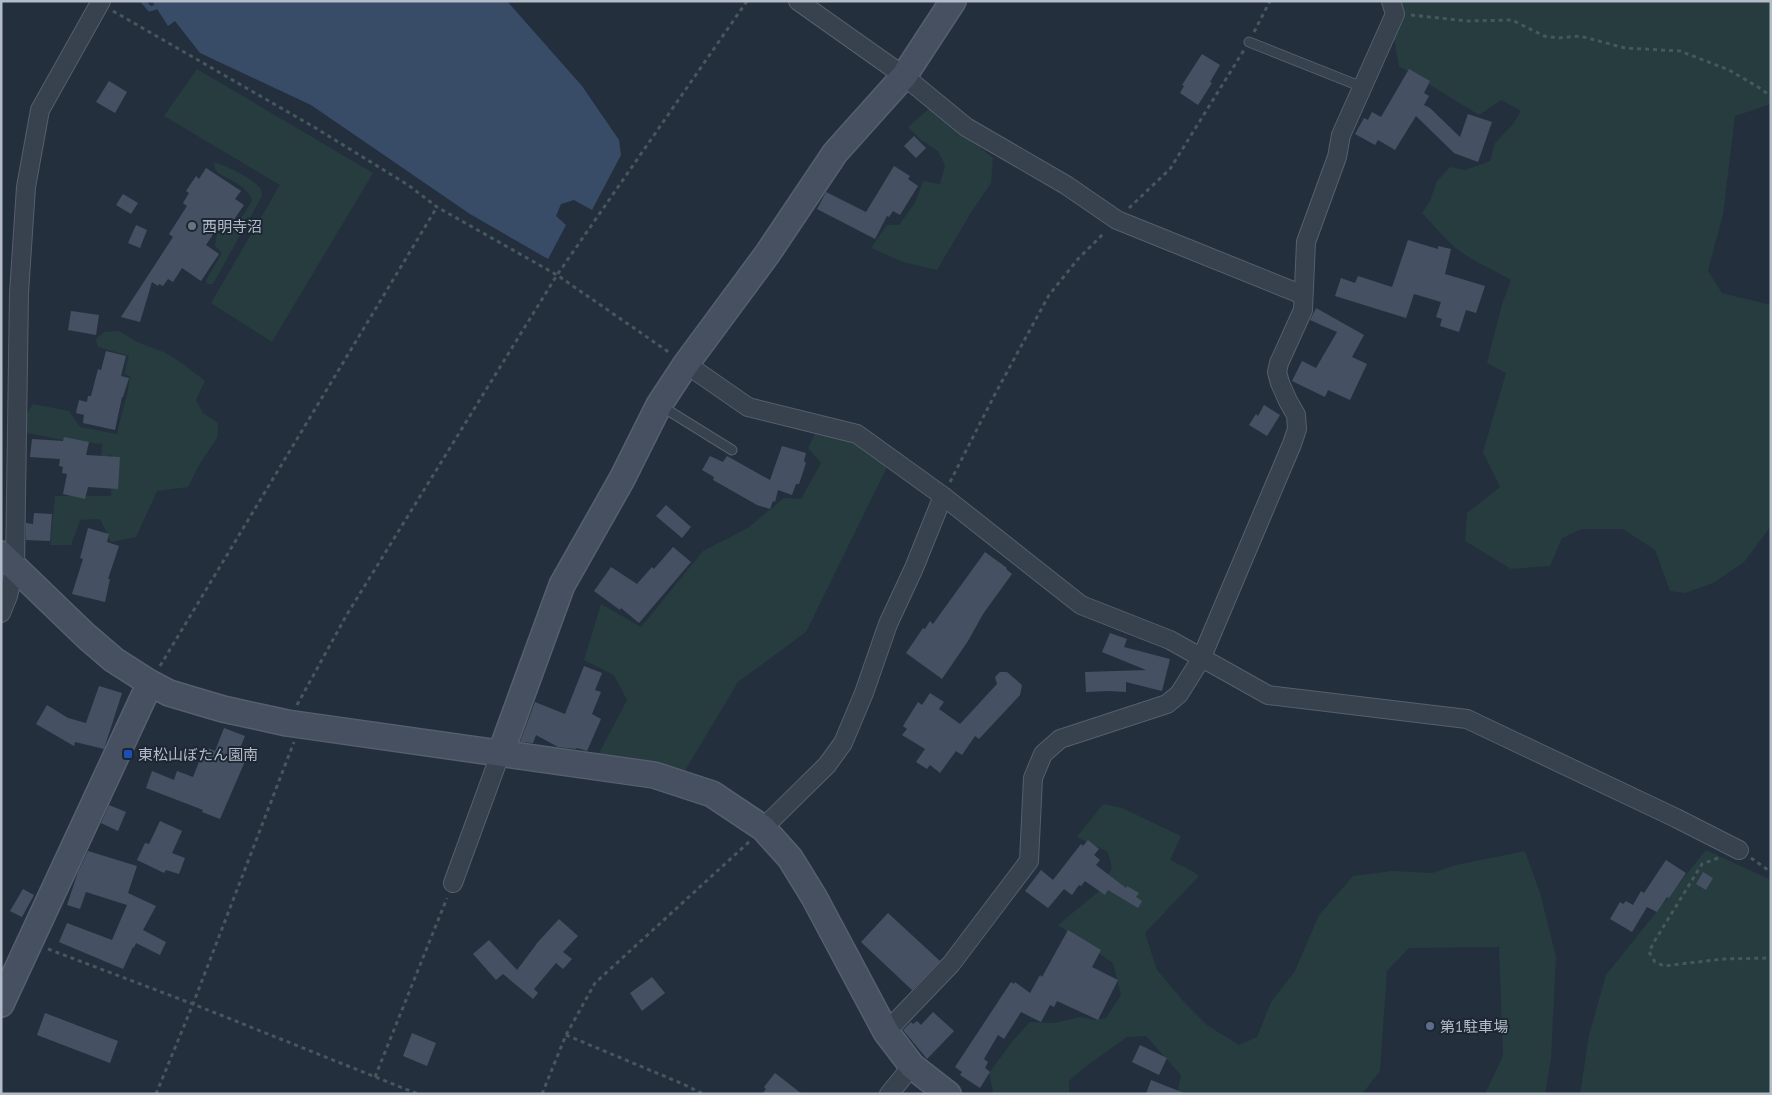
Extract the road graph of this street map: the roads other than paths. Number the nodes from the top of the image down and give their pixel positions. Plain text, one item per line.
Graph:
1 (798, 1) edge
2 (953, 1) edge
3 (100, 2) edge
4 (1393, 8) edge
5 (1249, 42) road end
6 (904, 76) junction
7 (1362, 87) junction
8 (1303, 295) junction
9 (686, 364) junction
10 (659, 404) junction
11 (732, 450) dead end
12 (943, 496) junction
13 (8, 560) edge
14 (1, 613) edge
15 (1201, 658) junction
16 (150, 683) junction
17 (501, 752) junction
18 (763, 828) junction
19 (1739, 850) road end
20 (453, 883) road end
21 (1, 1004) edge
22 (886, 1032) junction
23 (912, 1066) junction
24 (889, 1094) edge
25 (948, 1094) edge

1 - 6 street
2 - 6 street
3 - 13 street
4 - 7 street
5 - 7 lane
6 - 8 street
6 - 9 street
7 - 8 street
8 - 15 street
9 - 10 street
9 - 12 street
10 - 11 lane
10 - 17 street
12 - 15 street
12 - 18 street
13 - 14 street
13 - 16 street
15 - 19 street
15 - 22 street
16 - 17 street
16 - 21 street
17 - 18 street
17 - 20 street
18 - 22 street
22 - 23 street
23 - 24 street
23 - 25 street

